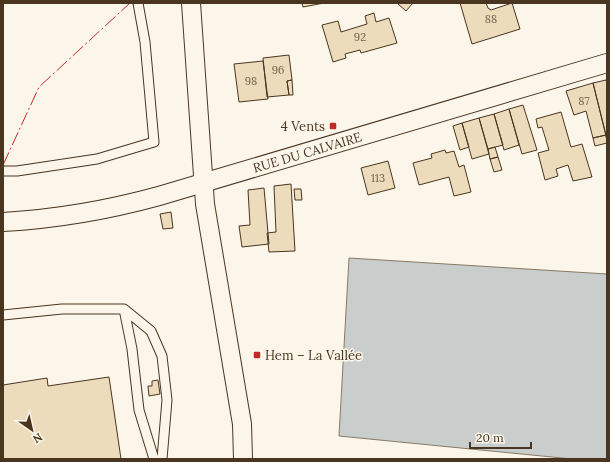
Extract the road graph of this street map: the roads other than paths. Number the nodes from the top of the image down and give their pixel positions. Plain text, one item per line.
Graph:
1 (138, 3) edge
2 (191, 3) edge
3 (607, 63) edge
4 (3, 171) edge
5 (203, 184) junction
6 (3, 222) edge
7 (124, 309) junction
8 (3, 315) edge
9 (242, 424) junction
10 (154, 459) edge
11 (162, 459) edge
12 (243, 459) edge
13 (254, 459) edge

1 - 4 lane
2 - 5 street
3 - 5 street, RUE DU CALVAIRE
5 - 6 street, RUE DU CALVAIRE
5 - 9 street
7 - 8 lane
7 - 10 lane
7 - 11 lane
9 - 12 street
9 - 13 street

